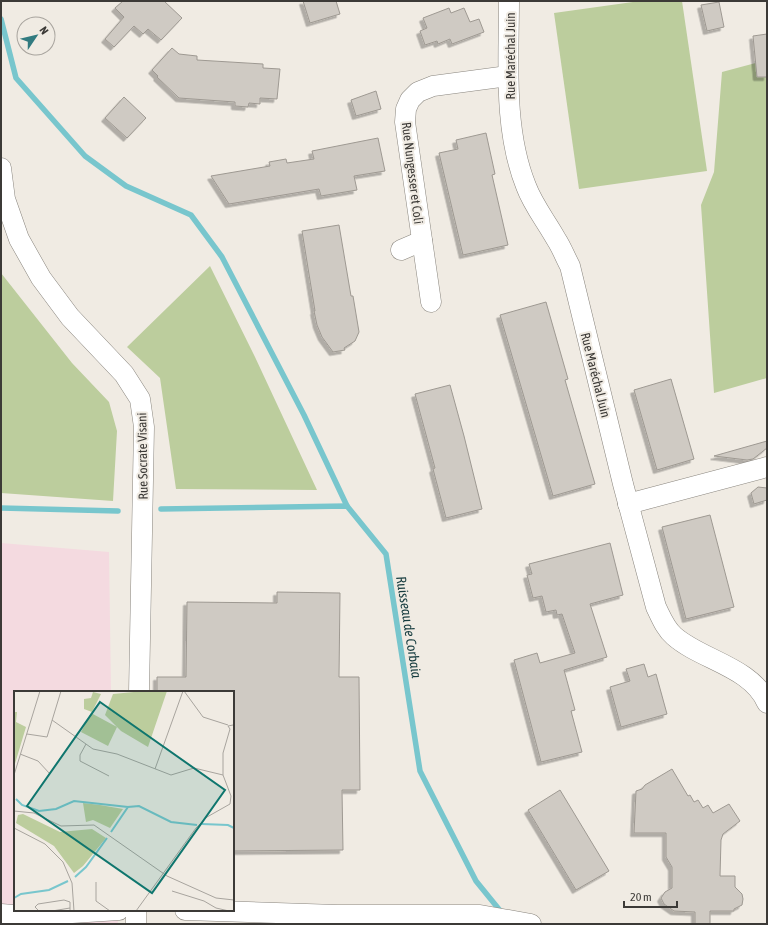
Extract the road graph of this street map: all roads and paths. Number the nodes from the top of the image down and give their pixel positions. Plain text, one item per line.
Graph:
1 (509, 1) edge
2 (508, 76) junction
3 (1, 168) edge
4 (422, 241) junction
5 (401, 250) dead end
6 (431, 302) dead end
7 (767, 467) edge
8 (628, 504) junction
9 (140, 691) edge
10 (767, 703) edge
11 (103, 911) edge
12 (136, 911) edge
13 (215, 911) edge
14 (1, 914) edge
15 (136, 924) edge
16 (531, 924) edge

1 - 2 street, Rue Maréchal Juin
2 - 4 street, Rue Nungesser et Coli
2 - 8 street, Rue Maréchal Juin
3 - 9 street, Rue Socrate Visani
4 - 5 street
4 - 6 street, Rue Nungesser et Coli
7 - 8 street
8 - 10 street, Rue Maréchal Juin
11 - 14 street
12 - 15 street
13 - 16 street

